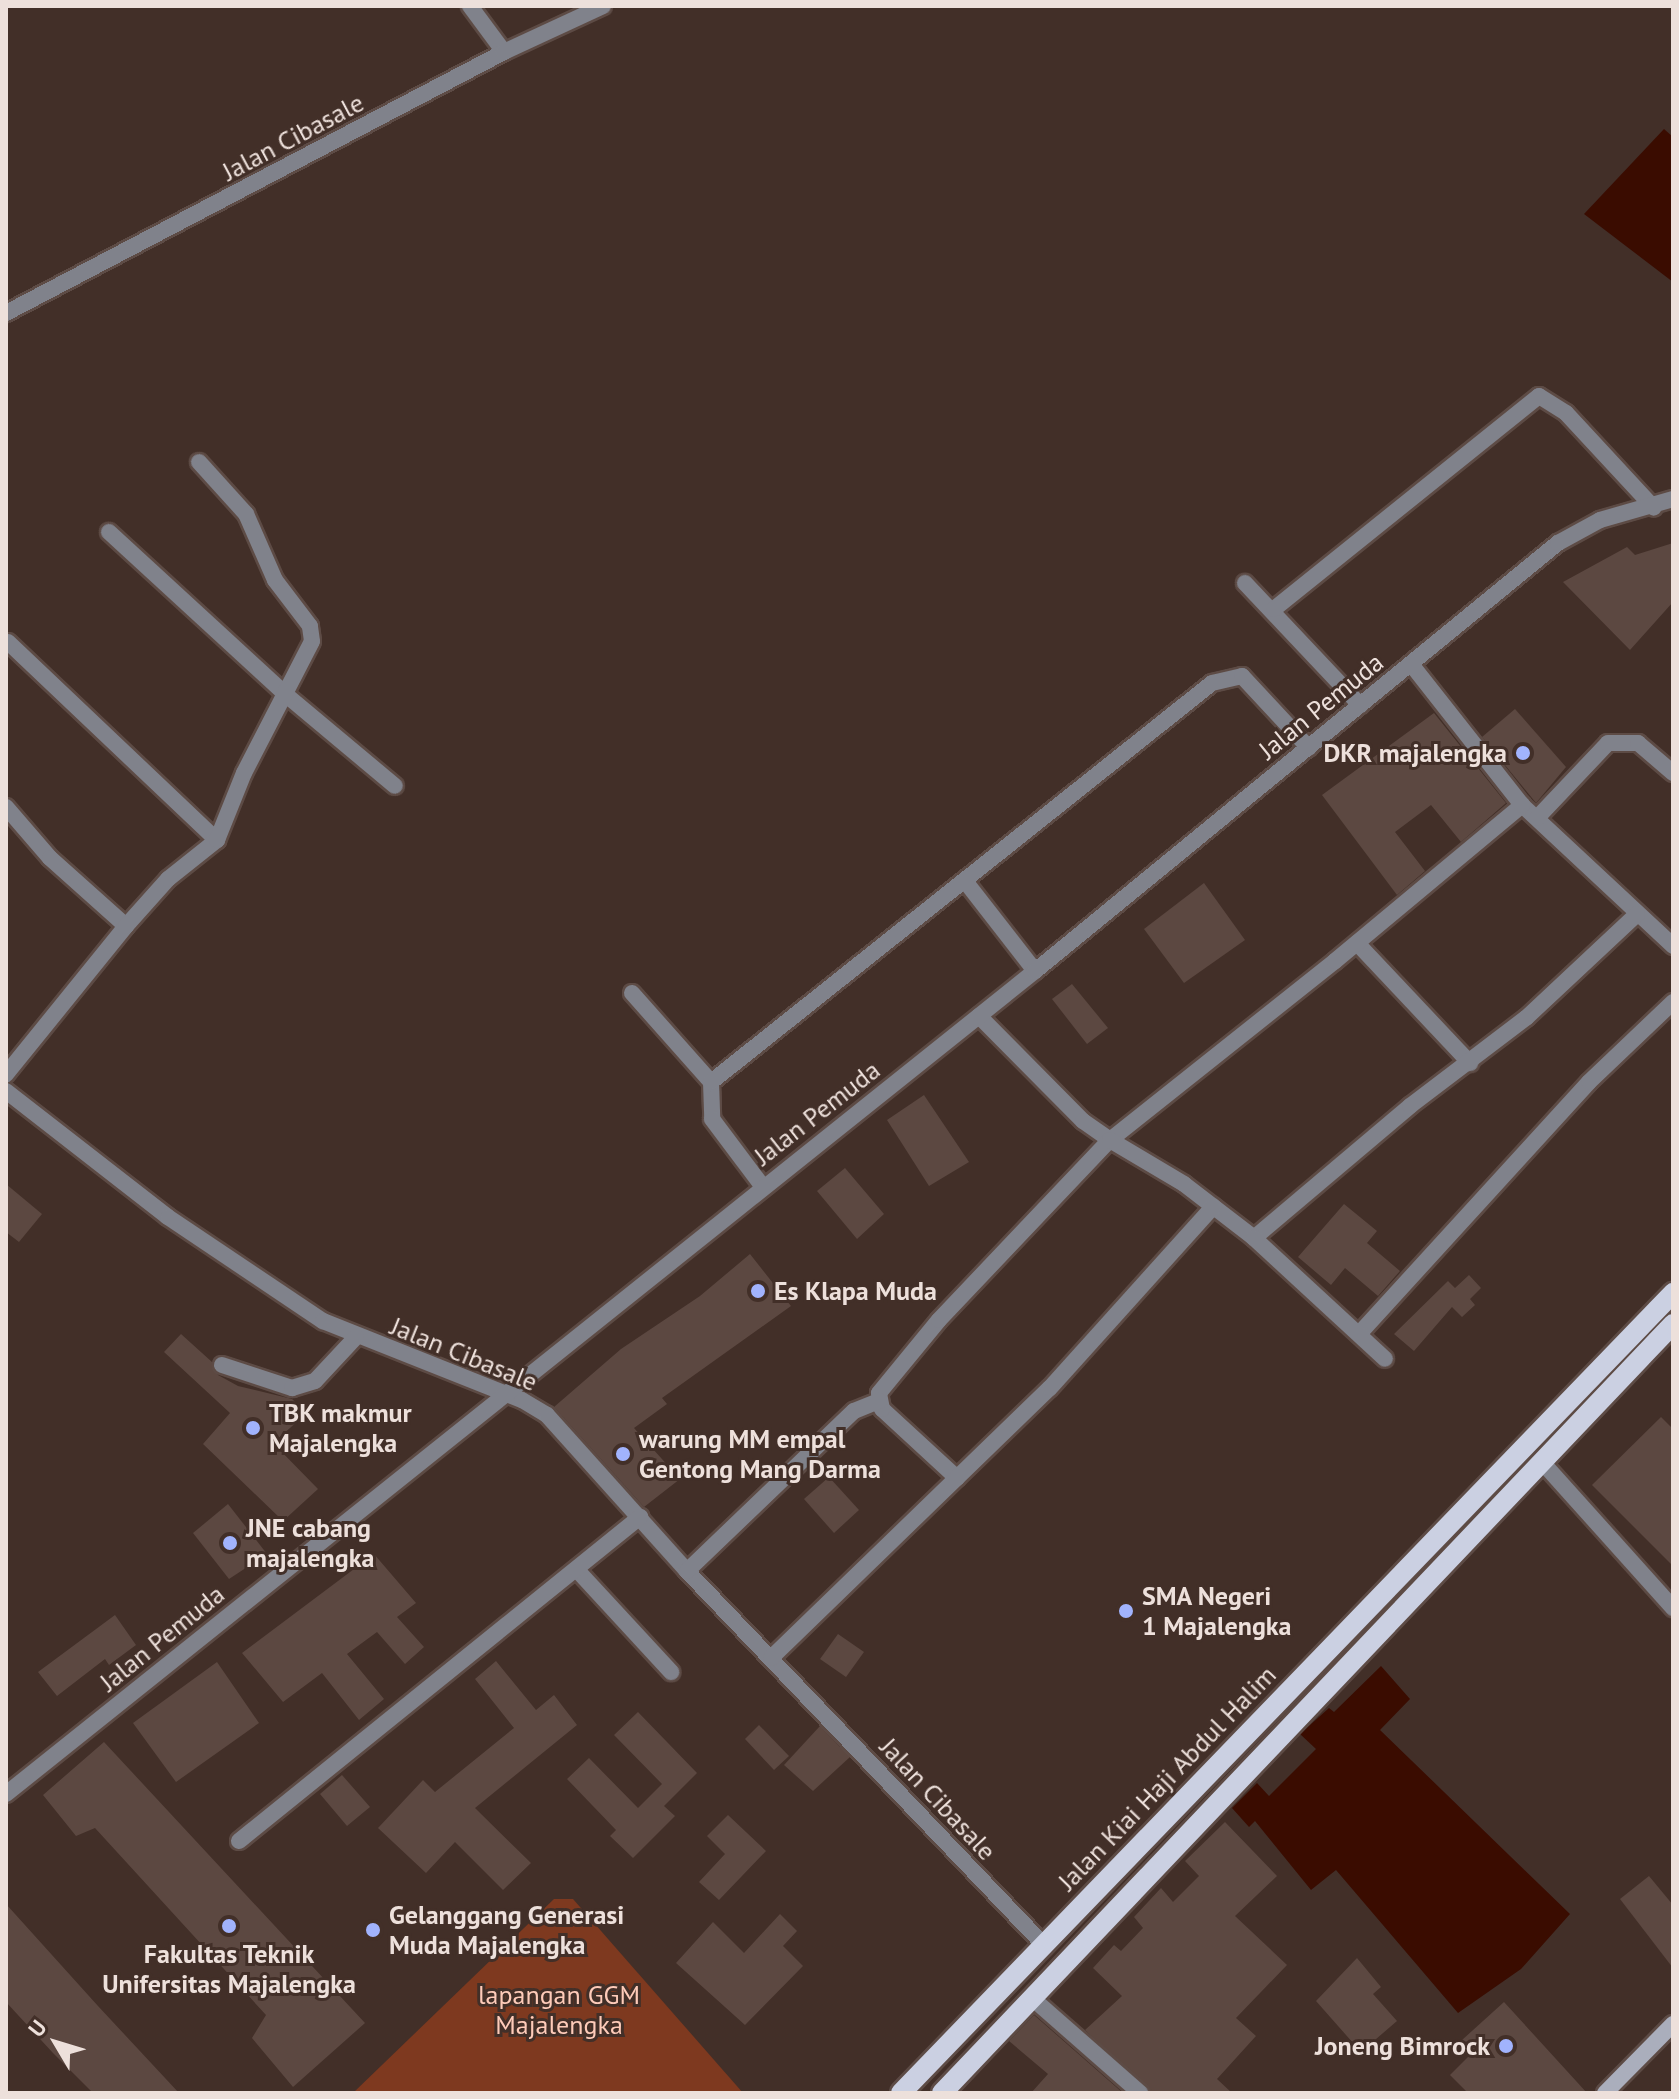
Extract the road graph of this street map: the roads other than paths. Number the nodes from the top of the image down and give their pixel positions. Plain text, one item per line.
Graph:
1 (470, 6) edge
2 (603, 6) edge
3 (504, 52) junction
4 (6, 313) edge
5 (199, 462) dead end
6 (1673, 499) edge
7 (1654, 508) junction
8 (109, 532) dead end
9 (1245, 583) dead end
10 (1274, 609) junction
11 (8, 642) edge
12 (1411, 664) junction
13 (285, 694) junction
14 (1360, 705) junction
15 (1309, 748) junction
16 (1673, 773) edge
17 (395, 786) dead end
18 (1522, 805) junction
19 (6, 807) edge
20 (1537, 818) junction
21 (217, 840) junction
22 (965, 881) junction
23 (1637, 914) junction
24 (126, 926) junction
25 (1357, 943) junction
26 (1673, 946) edge
27 (1035, 971) junction
28 (632, 993) dead end
29 (1673, 1002) edge
30 (979, 1016) junction
31 (1470, 1063) junction
32 (6, 1074) edge
33 (711, 1082) junction
34 (6, 1091) edge
35 (1110, 1140) junction
36 (763, 1187) junction
37 (1213, 1207) junction
38 (1254, 1238) junction
39 (1673, 1293) edge
40 (1673, 1324) edge
41 (1359, 1334) junction
42 (356, 1337) junction
43 (1385, 1359) dead end
44 (222, 1365) dead end
45 (505, 1395) junction
46 (879, 1401) junction
47 (1543, 1463) junction
48 (957, 1478) junction
49 (640, 1517) junction
50 (577, 1570) junction
51 (687, 1571) junction
52 (1673, 1608) edge
53 (771, 1658) junction
54 (671, 1672) dead end
55 (6, 1794) edge
56 (239, 1841) dead end
57 (1042, 1943) junction
58 (1032, 1998) junction
59 (1673, 2024) edge
60 (901, 2093) edge
61 (942, 2093) edge
62 (1140, 2093) edge
63 (1605, 2093) edge

1 - 3 street
2 - 3 street, Jalan Cibasale
3 - 4 street, Jalan Cibasale
5 - 13 street
6 - 7 street, Jalan Pemuda
7 - 10 street
7 - 12 street, Jalan Pemuda
8 - 13 street
9 - 10 street
10 - 14 street
11 - 21 street
12 - 14 street, Jalan Pemuda
12 - 18 street
13 - 17 street
13 - 21 street
14 - 15 street, Jalan Pemuda
15 - 22 street
15 - 27 street, Jalan Pemuda
16 - 20 street
18 - 20 street
18 - 25 street
19 - 24 street
20 - 23 street
21 - 24 street
22 - 27 street
22 - 33 street
23 - 26 street
23 - 31 street
24 - 32 street
25 - 31 street
25 - 35 street
27 - 30 street, Jalan Pemuda
28 - 33 street
29 - 41 street
30 - 35 street
30 - 36 street, Jalan Pemuda
31 - 38 street
33 - 36 street
34 - 42 street, Jalan Cibasale
35 - 37 street
35 - 46 street
36 - 45 street, Jalan Pemuda
37 - 38 street
37 - 48 street
38 - 41 street
39 - 57 main road, Jalan Kiai Haji Abdul Halim
40 - 47 main road, Jalan Kiai Haji Abdul Halim
41 - 43 street
42 - 44 street
42 - 45 street, Jalan Cibasale
45 - 49 street, Jalan Cibasale
45 - 55 street, Jalan Pemuda
46 - 48 street
46 - 51 street
47 - 52 street
47 - 58 main road, Jalan Kiai Haji Abdul Halim
48 - 53 street
49 - 50 street
49 - 51 street, Jalan Cibasale
50 - 54 street
50 - 56 street
51 - 53 street, Jalan Cibasale
53 - 57 street, Jalan Cibasale
57 - 60 main road, Jalan Kiai Haji Abdul Halim
58 - 61 main road, Jalan Kiai Haji Abdul Halim
58 - 62 street
59 - 63 main road

